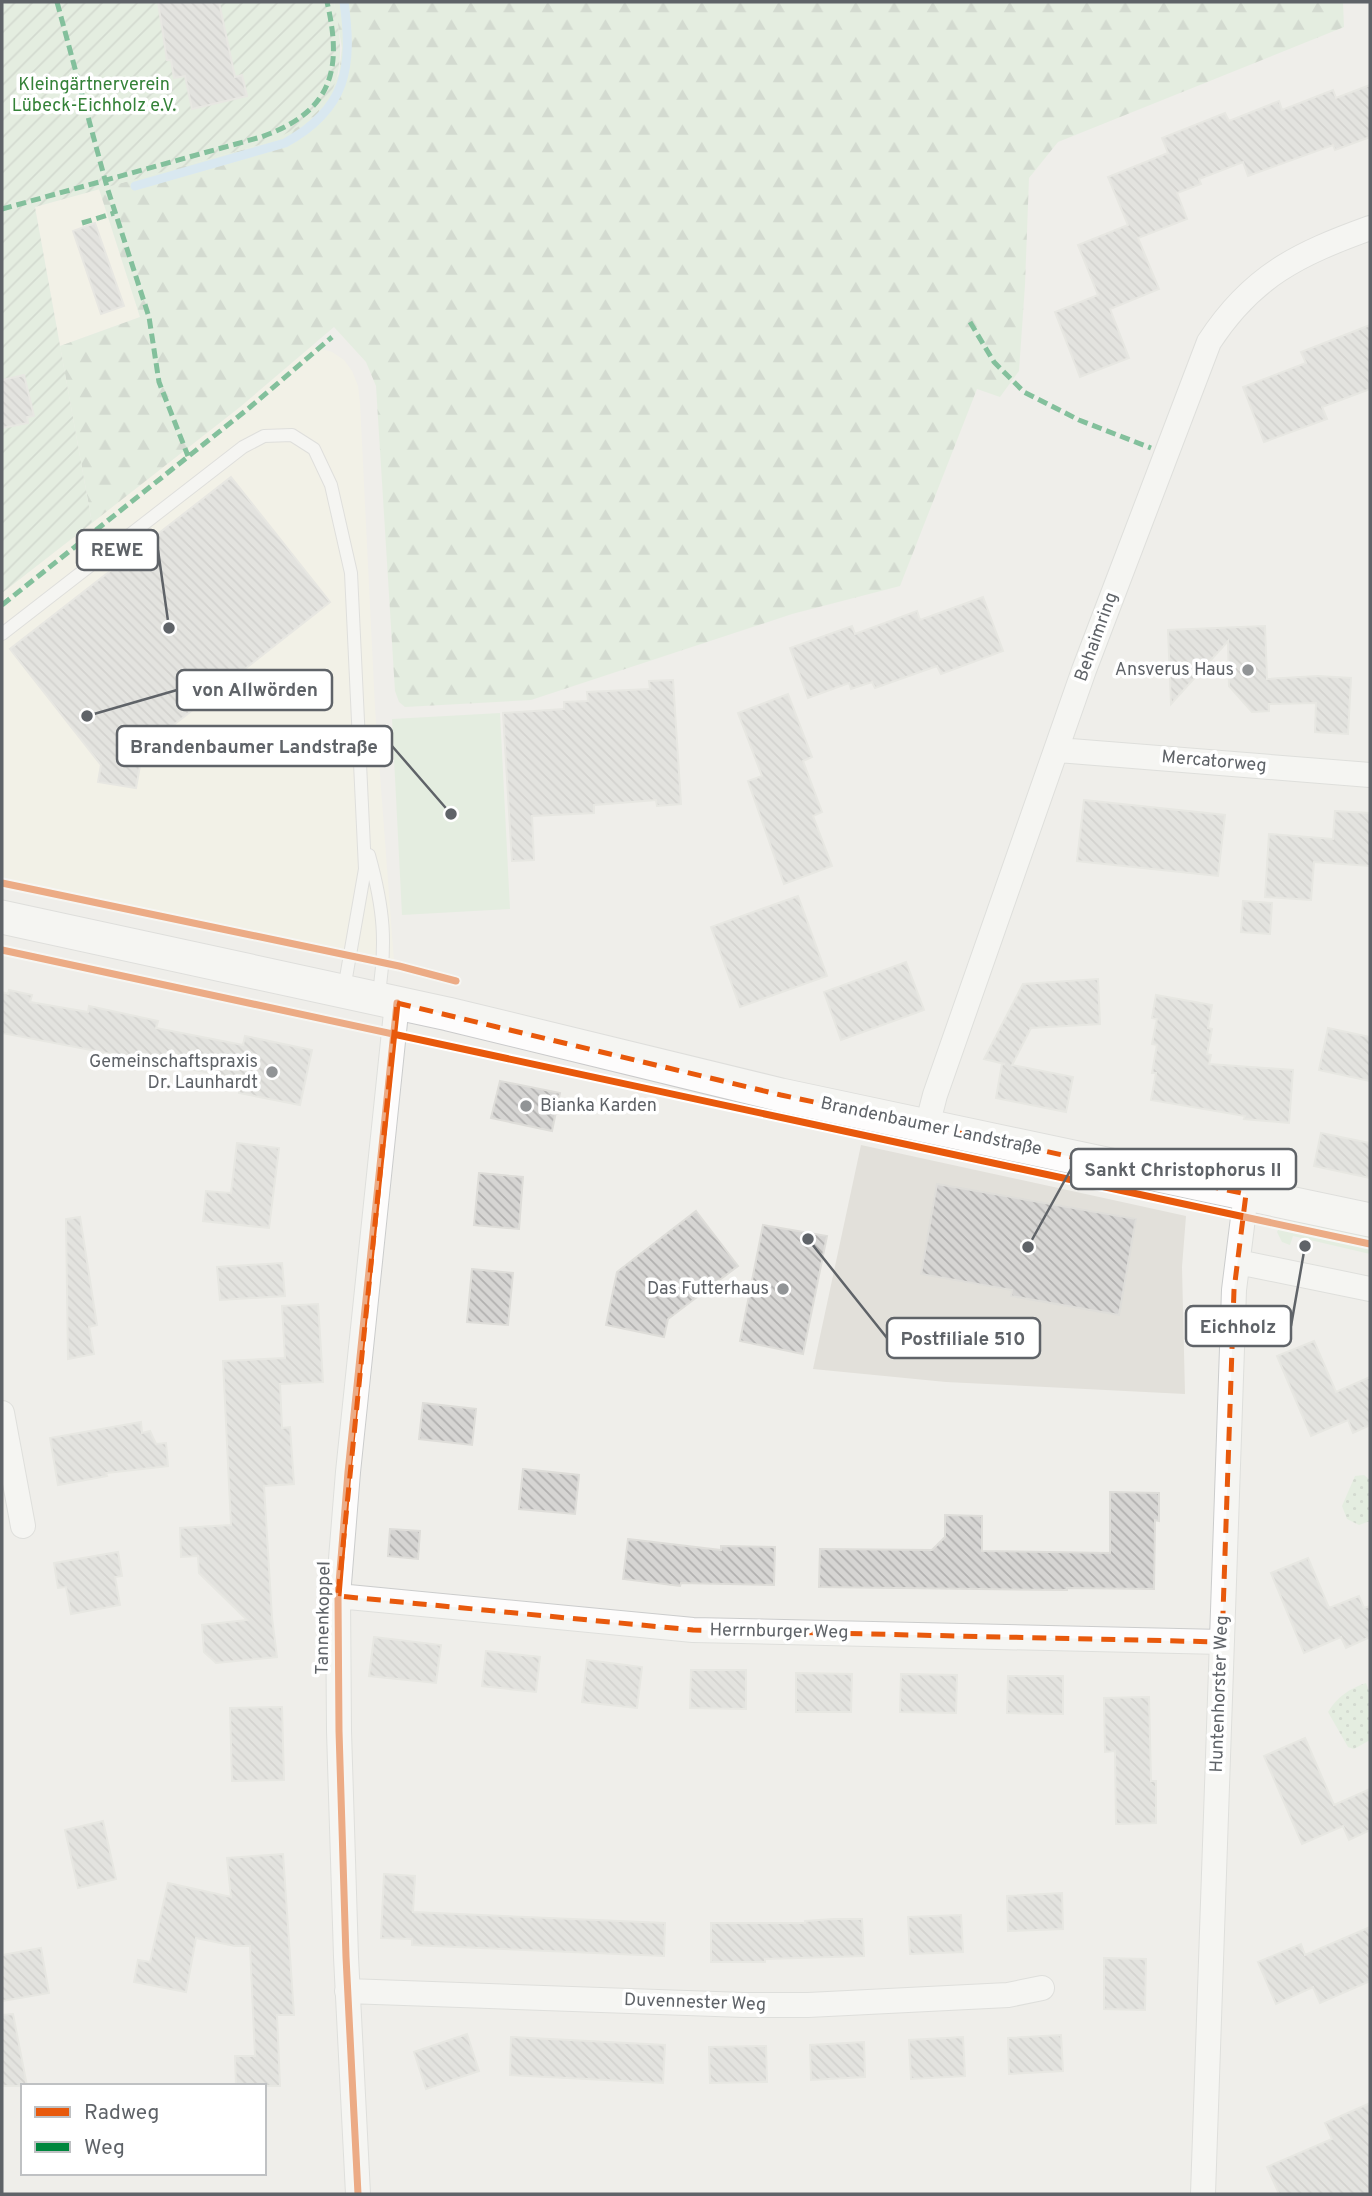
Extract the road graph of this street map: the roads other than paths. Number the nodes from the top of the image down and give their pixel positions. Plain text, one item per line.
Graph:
1 (1370, 228) edge
2 (2, 634) edge
3 (1058, 750) junction
4 (1370, 775) edge
5 (365, 841) junction
6 (2, 918) edge
7 (344, 992) junction
8 (387, 1001) junction
9 (927, 1126) junction
10 (1246, 1194) junction
11 (1370, 1220) edge
12 (1237, 1262) junction
13 (1370, 1289) edge
14 (2, 1413) edge
15 (23, 1526) dead end
16 (338, 1596) junction
17 (1222, 1642) junction
18 (1042, 1988) dead end
19 (347, 1991) junction
20 (358, 2194) edge
21 (1203, 2194) edge

1 - 3 street, Behaimring
2 - 5 lane
3 - 4 street, Mercatorweg
3 - 9 street, Behaimring
5 - 7 lane
5 - 8 lane
6 - 7 main road, Brandenbaumer Landstraße
7 - 8 main road, Brandenbaumer Landstraße
8 - 9 main road, Brandenbaumer Landstraße
8 - 16 street, Tannenkoppel
9 - 10 main road, Brandenbaumer Landstraße
10 - 11 main road, Brandenbaumer Landstraße
10 - 12 street, Huntenhorster Weg
12 - 13 street
12 - 17 street, Huntenhorster Weg
14 - 15 street
16 - 17 street, Herrnburger Weg
16 - 19 street, Tannenkoppel
17 - 21 street, Huntenhorster Weg
18 - 19 street, Duvennester Weg
19 - 20 street, Tannenkoppel

